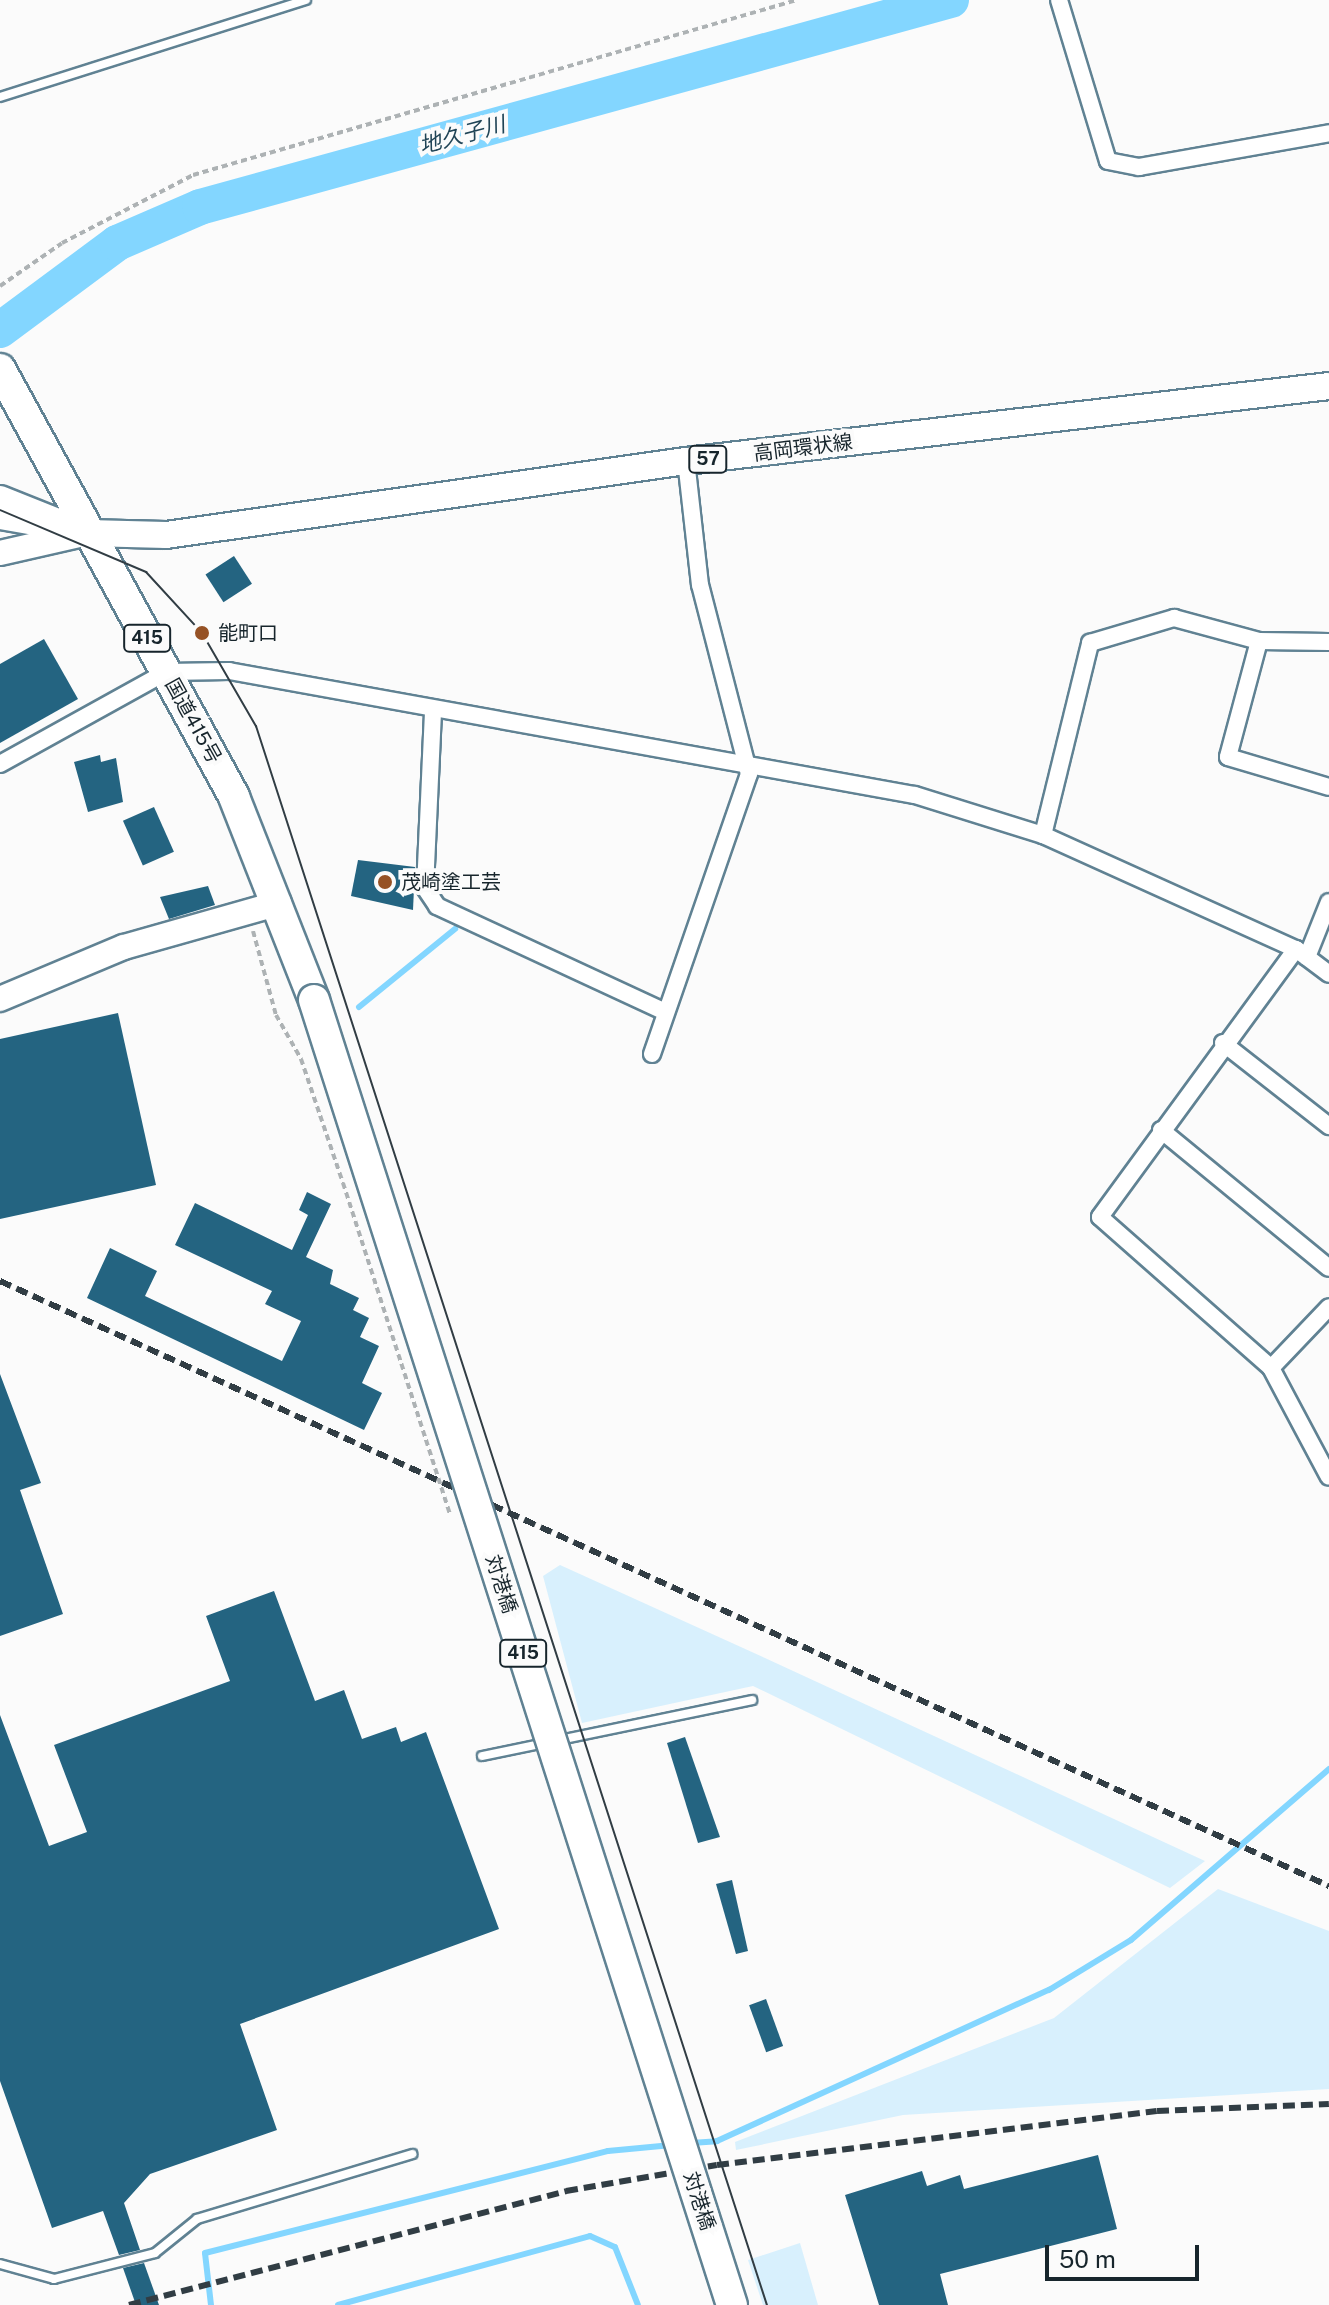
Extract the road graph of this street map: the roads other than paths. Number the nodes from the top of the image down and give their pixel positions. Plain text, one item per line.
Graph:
1 (304, 0) edge
2 (1059, 0) edge
3 (0, 97) edge
4 (1329, 133) edge
5 (0, 369) edge
6 (1329, 386) edge
7 (686, 461) junction
8 (0, 498) edge
9 (0, 517) edge
10 (88, 533) junction
11 (0, 553) edge
12 (1259, 641) junction
13 (1329, 642) edge
14 (166, 672) junction
15 (433, 712) junction
16 (743, 763) junction
17 (0, 764) edge
18 (1329, 787) edge
19 (1043, 835) junction
20 (1329, 902) edge
21 (279, 903) junction
22 (1301, 953) junction
23 (1329, 974) edge
24 (0, 999) edge
25 (314, 1000) joint
26 (665, 1012) junction
27 (1223, 1043) junction
28 (652, 1054) dead end
29 (1329, 1126) edge
30 (1161, 1130) junction
31 (1329, 1268) edge
32 (1329, 1307) edge
33 (1271, 1368) junction
34 (1329, 1477) edge
35 (752, 1700) dead end
36 (482, 1756) dead end
37 (412, 2154) dead end
38 (0, 2264) edge
39 (732, 2305) edge

1 - 3 lane
2 - 4 street
5 - 10 highway, 国道415号 / 415
6 - 7 main road, 高岡環状線 / 57
7 - 10 main road, 高岡環状線 / 57
7 - 16 street
8 - 10 street
9 - 10 street
10 - 11 street
10 - 14 highway, 国道415号 / 415
12 - 13 street
12 - 18 street
12 - 19 street
14 - 15 street
14 - 17 street
14 - 21 highway, 国道415号 / 415
15 - 16 street
15 - 26 street
16 - 19 street
16 - 26 street
19 - 22 street
20 - 22 street
21 - 24 street
21 - 25 highway, 国道415号 / 415
22 - 23 street
22 - 27 street
25 - 39 highway, 対港橋 / 415, bridge
26 - 28 street
27 - 29 street
27 - 30 street
30 - 31 street
30 - 33 street
32 - 33 street
33 - 34 street
35 - 36 lane
37 - 38 lane

